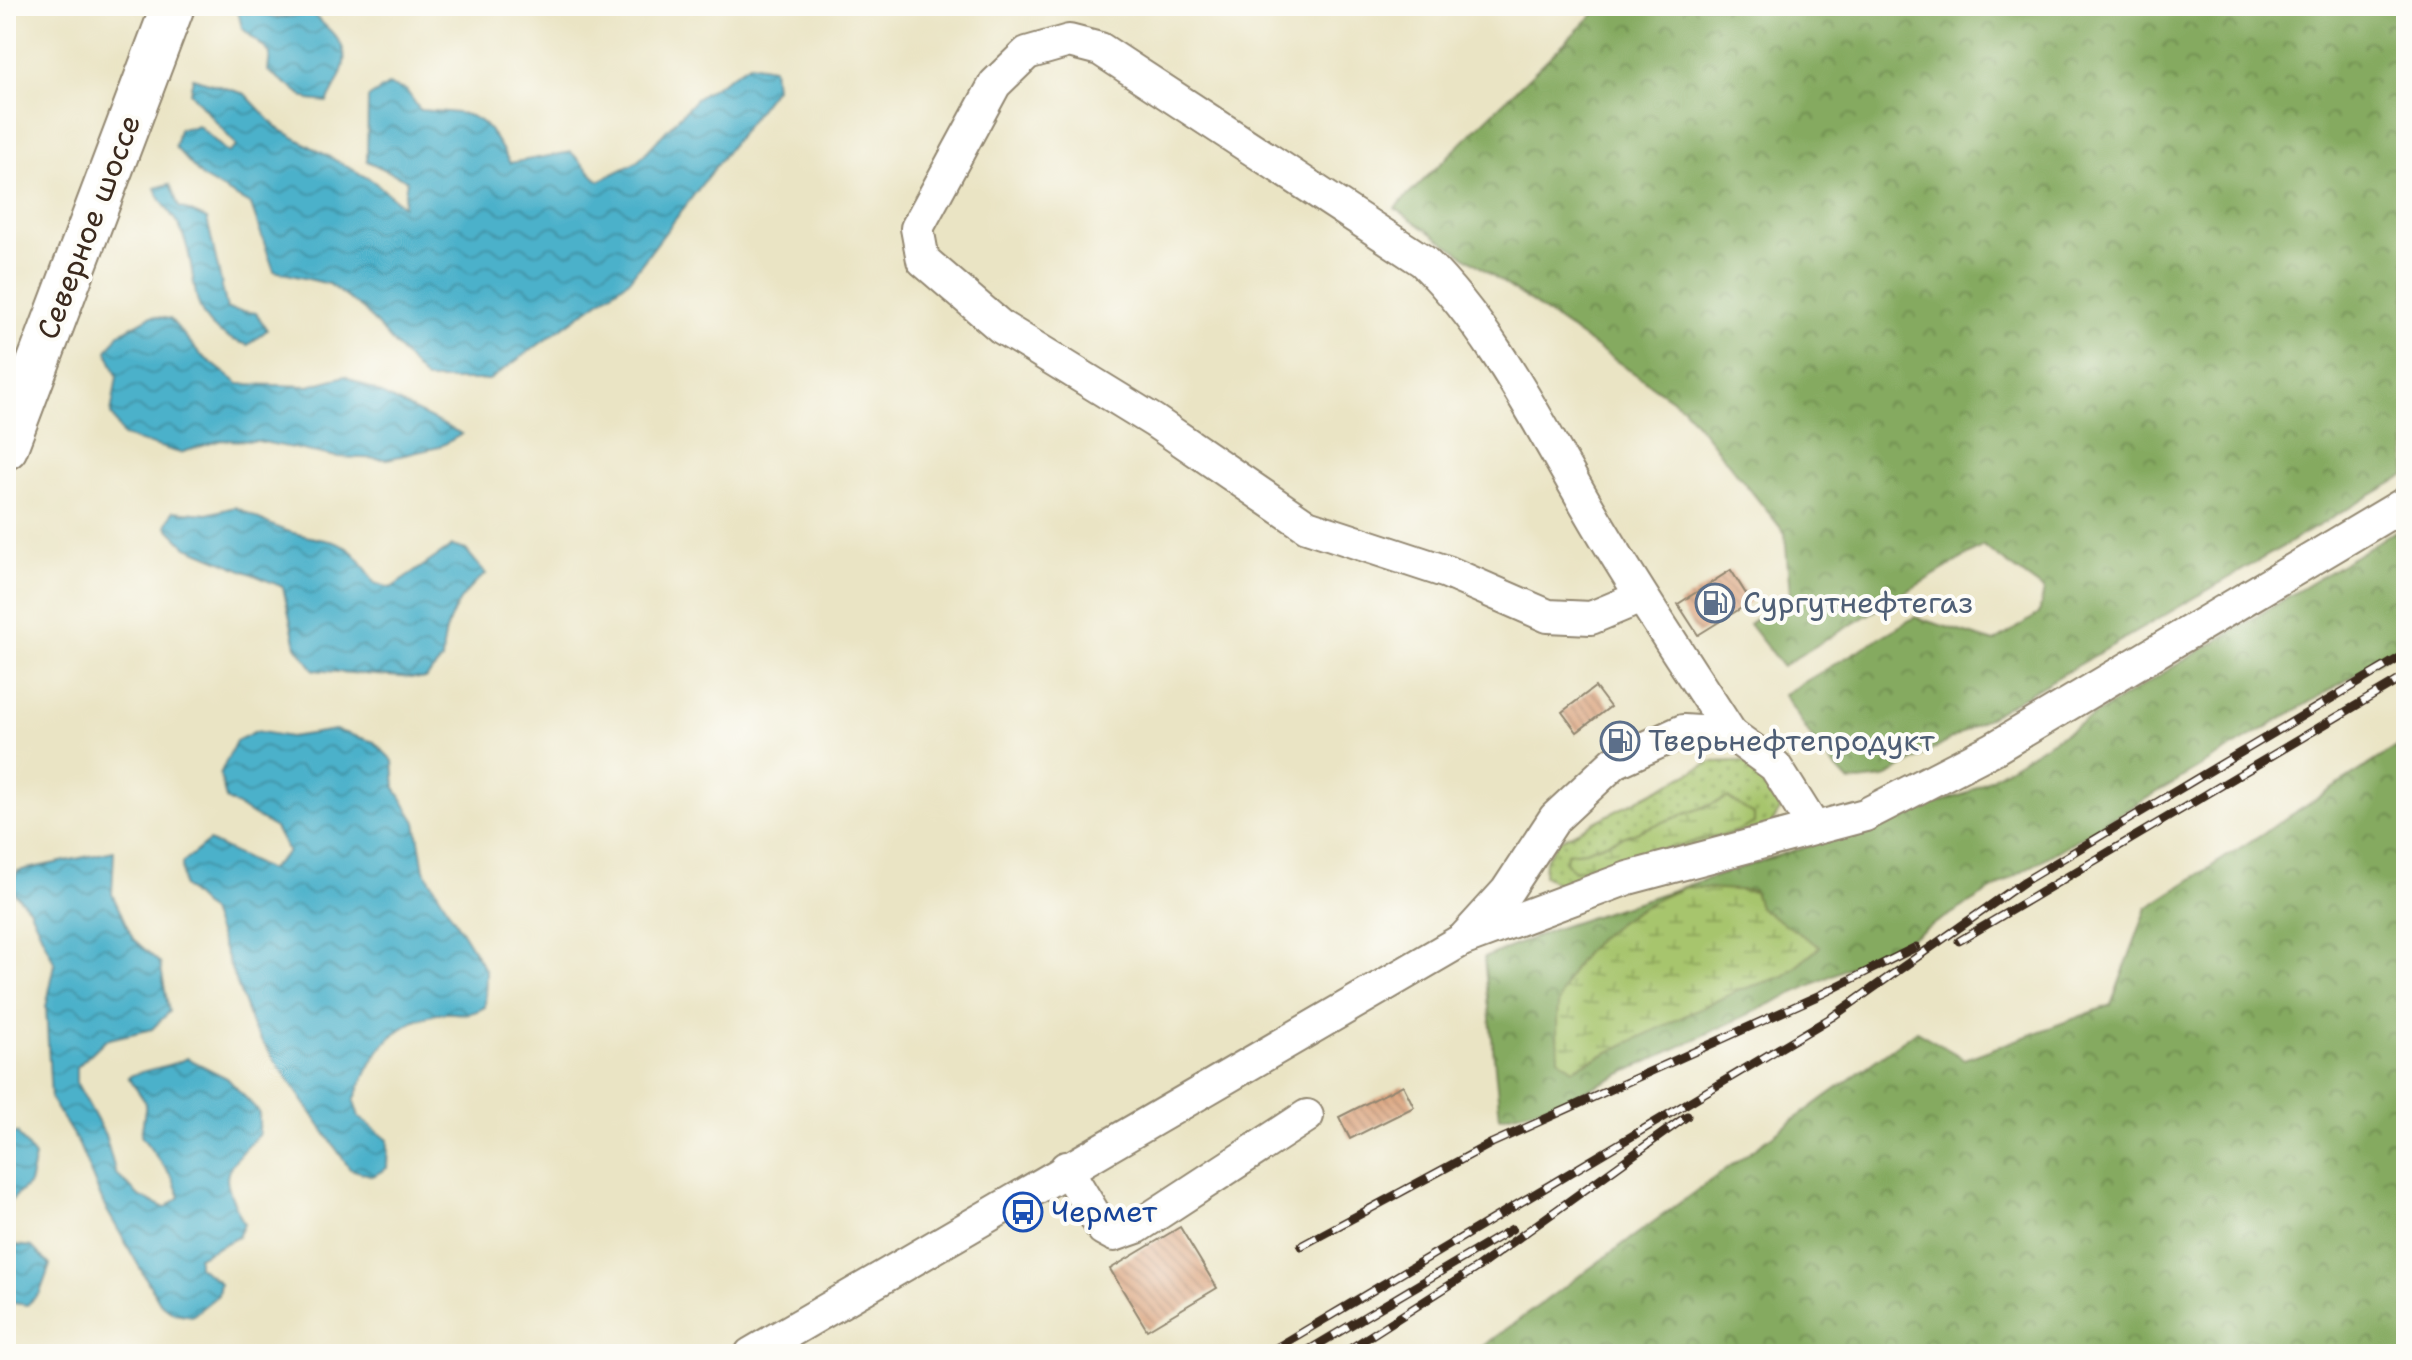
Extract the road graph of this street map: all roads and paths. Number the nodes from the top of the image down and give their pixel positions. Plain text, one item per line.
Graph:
1 (173, 6) edge
2 (6, 448) edge
3 (2406, 503) edge
4 (1641, 597) junction
5 (1731, 734) junction
6 (1814, 828) junction
7 (1462, 940) junction
8 (1307, 1116) dead end
9 (1066, 1168) junction
10 (751, 1354) edge

1 - 2 main road, Северное шоссе
3 - 6 street
4 - 4 street
4 - 5 street
5 - 6 street
5 - 7 street
6 - 7 street
7 - 9 street
8 - 9 street
9 - 10 street

